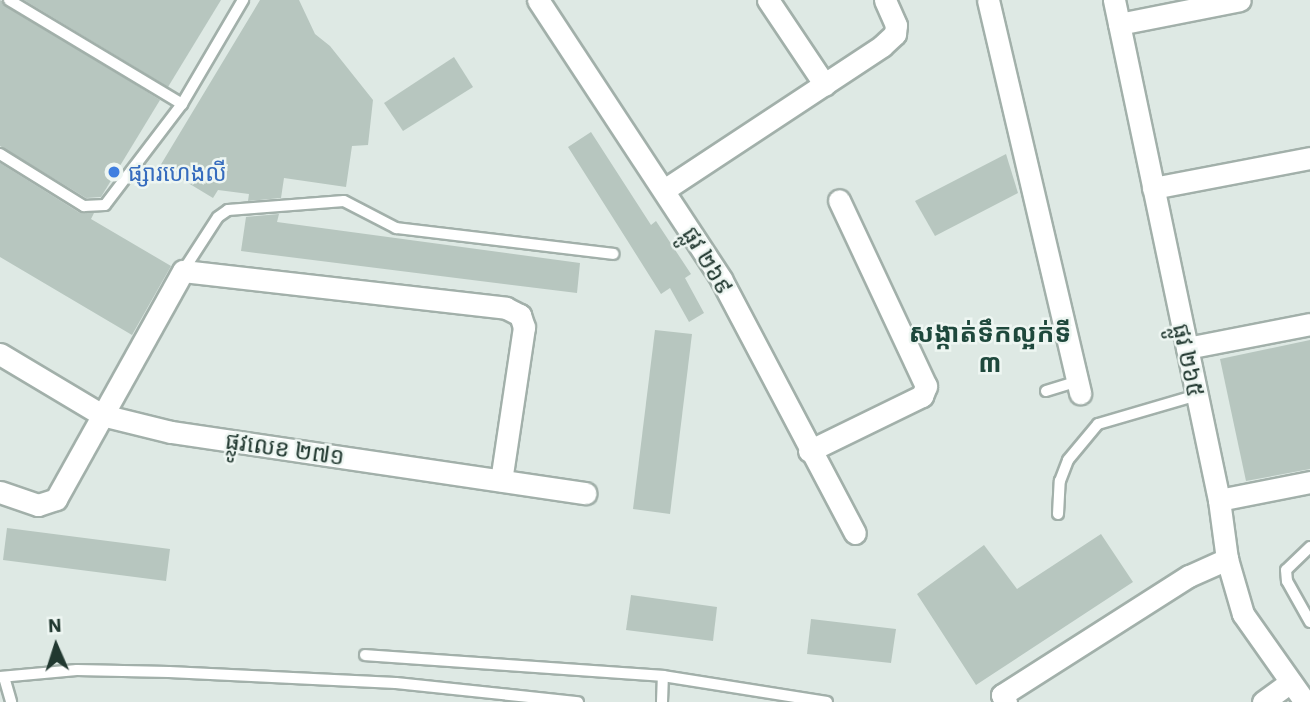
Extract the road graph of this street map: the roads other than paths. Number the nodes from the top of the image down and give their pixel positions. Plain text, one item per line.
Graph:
1 (9, 0) edge
2 (243, 0) edge
3 (538, 0) edge
4 (768, 0) edge
5 (885, 0) edge
6 (988, 0) edge
7 (1114, 0) edge
8 (1240, 0) edge
9 (1119, 24) junction
10 (825, 85) junction
11 (182, 104) junction
12 (0, 154) edge
13 (1310, 158) edge
14 (1153, 188) junction
15 (664, 190) junction
16 (839, 200) dead end
17 (613, 254) dead end
18 (183, 271) junction
19 (1310, 324) edge
20 (1187, 348) junction
21 (0, 354) edge
22 (1079, 387) joint
23 (1045, 391) dead end
24 (1197, 395) junction
25 (102, 415) junction
26 (809, 451) junction
27 (501, 480) junction
28 (1310, 482) edge
29 (0, 492) edge
30 (586, 494) dead end
31 (1219, 500) junction
32 (1058, 514) dead end
33 (855, 533) dead end
34 (1310, 547) edge
35 (1227, 559) junction
36 (1310, 622) edge
37 (365, 655) dead end
38 (663, 676) junction
39 (2, 677) edge
40 (1291, 682) junction
41 (1000, 699) edge
42 (548, 700) edge
43 (10, 702) edge
44 (578, 702) edge
45 (662, 702) edge
46 (827, 702) edge
47 (1263, 702) edge
48 (1304, 702) edge

1 - 11 lane
2 - 11 lane
3 - 15 street, ផ្លូវ ២៦៩
4 - 10 street
5 - 10 street
6 - 22 street
7 - 9 street, ផ្លូវ ២៦៥
8 - 9 street
9 - 14 street, ផ្លូវ ២៦៥
10 - 15 street
11 - 12 lane
13 - 14 street
14 - 20 street, ផ្លូវ ២៦៥
15 - 26 street, ផ្លូវ ២៦៩
16 - 26 street
17 - 18 lane
18 - 25 street
18 - 27 street
19 - 20 street
20 - 24 street, ផ្លូវ ២៦៥
21 - 25 street, ផ្លូវលេខ ២៧១
22 - 23 lane
24 - 31 street, ផ្លូវ ២៦៥
24 - 32 lane
25 - 27 street, ផ្លូវលេខ ២៧១
25 - 29 street
26 - 33 street, ផ្លូវ ២៦៩
27 - 30 street, ផ្លូវលេខ ២៧១
28 - 31 street
31 - 35 street, ផ្លូវ ២៦៥
34 - 36 lane
35 - 40 street, ផ្លូវ ២៦៥
35 - 41 street
37 - 38 lane
38 - 45 lane
38 - 46 lane
39 - 42 lane
39 - 43 lane
40 - 47 street
40 - 48 street, ផ្លូវ ២៦៥
42 - 44 lane

